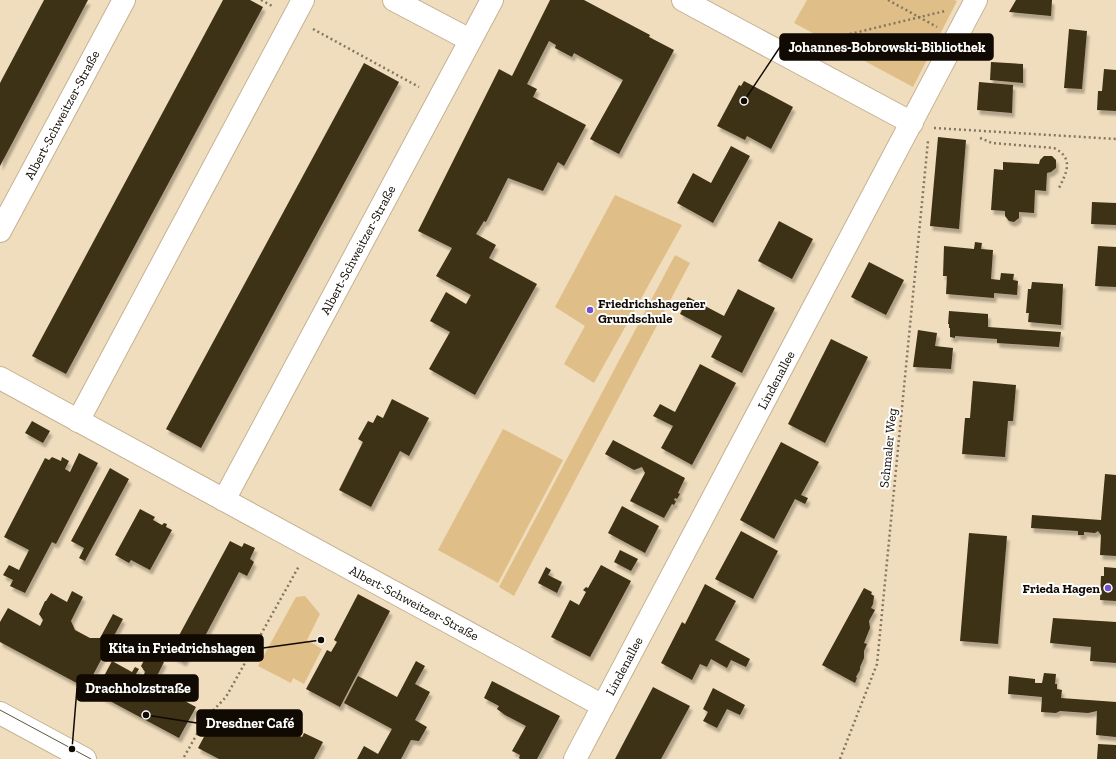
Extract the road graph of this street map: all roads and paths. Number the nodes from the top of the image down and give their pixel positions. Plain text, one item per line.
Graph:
1 (124, 0) edge
2 (261, 0) edge
3 (394, 0) edge
4 (492, 0) edge
5 (683, 0) edge
6 (888, 0) edge
7 (972, 8) edge
8 (299, 9) edge
9 (917, 17) junction
10 (957, 37) junction
11 (470, 40) junction
12 (809, 67) junction
13 (439, 98) junction
14 (921, 127) junction
15 (980, 138) dead end
16 (1116, 139) edge
17 (929, 140) dead end
18 (1058, 188) dead end
19 (0, 231) edge
20 (0, 378) edge
21 (78, 420) junction
22 (224, 500) junction
23 (310, 547) junction
24 (604, 706) junction
25 (0, 713) edge
26 (184, 757) dead end
27 (85, 759) edge
28 (575, 759) edge
29 (840, 759) edge

1 - 19 street, Albert-Schweitzer-Straße
2 - 8 path
3 - 11 street
4 - 11 street, Albert-Schweitzer-Straße
5 - 12 street
6 - 9 path
7 - 9 path
7 - 10 street, Lindenallee
8 - 13 path
8 - 21 street
9 - 10 path
9 - 12 path
10 - 14 street, Lindenallee
11 - 13 street, Albert-Schweitzer-Straße
12 - 14 street
13 - 22 street, Albert-Schweitzer-Straße
14 - 16 path
14 - 24 street, Lindenallee
15 - 18 path
17 - 29 path, Schmaler Weg
20 - 21 street, Albert-Schweitzer-Straße
21 - 22 street, Albert-Schweitzer-Straße
22 - 23 street, Albert-Schweitzer-Straße
23 - 24 street, Albert-Schweitzer-Straße
23 - 26 path
24 - 28 street, Lindenallee
25 - 27 street

